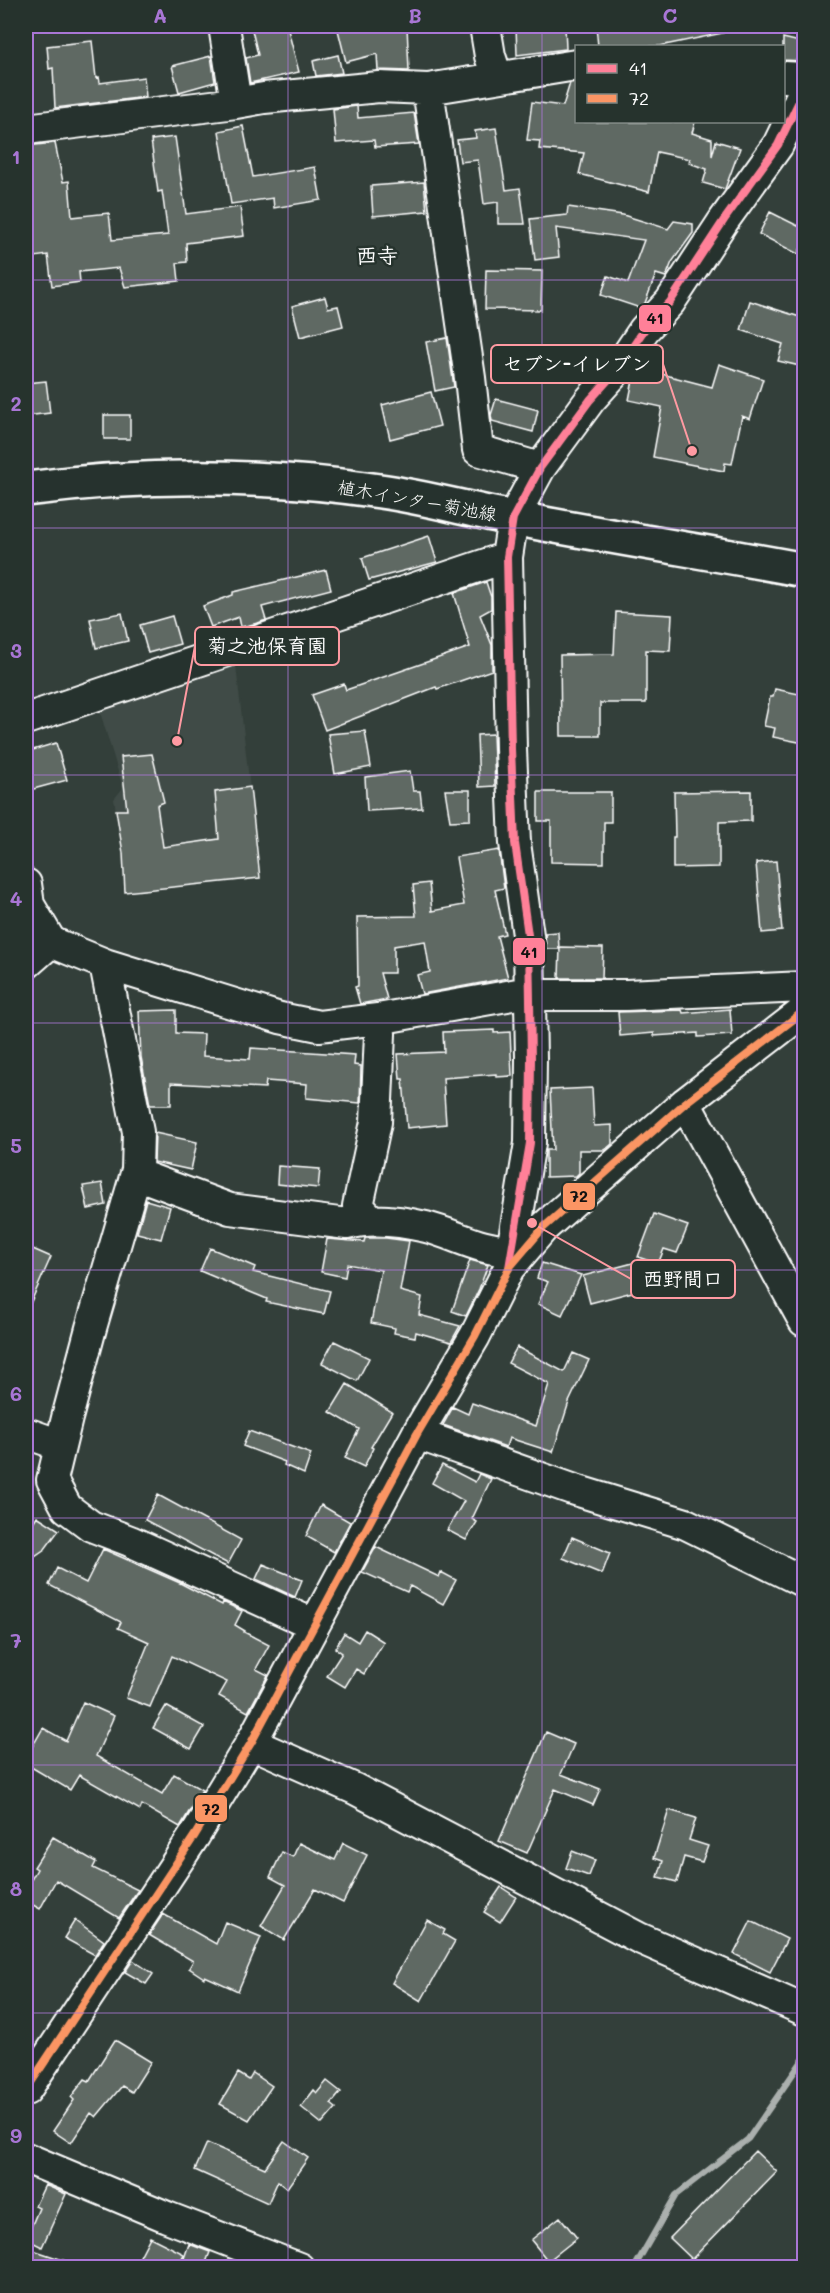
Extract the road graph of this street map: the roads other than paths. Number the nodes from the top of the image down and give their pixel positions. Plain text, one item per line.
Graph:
1 (224, 26) edge
2 (485, 26) edge
3 (575, 65) edge
4 (785, 76) edge
5 (497, 77) junction
6 (804, 78) edge
7 (428, 89) junction
8 (804, 91) edge
9 (236, 104) junction
10 (26, 129) edge
11 (540, 468) junction
12 (26, 489) edge
13 (513, 518) junction
14 (507, 557) junction
15 (804, 570) edge
16 (26, 719) edge
17 (26, 884) edge
18 (51, 942) junction
19 (26, 964) edge
20 (105, 964) junction
21 (804, 987) edge
22 (529, 992) junction
23 (804, 1011) edge
24 (378, 1019) junction
25 (685, 1103) junction
26 (136, 1174) junction
27 (371, 1220) junction
28 (511, 1259) junction
29 (804, 1321) edge
30 (26, 1433) edge
31 (417, 1434) junction
32 (60, 1445) junction
33 (804, 1582) edge
34 (314, 1624) junction
35 (251, 1743) junction
36 (804, 2010) edge
37 (26, 2090) edge
38 (26, 2158) edge
39 (299, 2268) edge

1 - 9 street
2 - 5 street
3 - 5 street
4 - 6 street
5 - 7 street
7 - 9 street
7 - 11 street
8 - 11 street
9 - 10 street
11 - 13 street
12 - 13 main road, 植木インター菊池線
13 - 14 street
13 - 15 main road, 植木インター菊池線
14 - 16 street
14 - 22 street
17 - 18 street
18 - 19 street
18 - 20 street
20 - 24 street
20 - 26 street
21 - 22 street
22 - 24 street
22 - 28 street
23 - 25 street
24 - 27 street
25 - 28 street
25 - 29 street
26 - 27 street
26 - 32 street
27 - 28 street
28 - 31 street
30 - 32 street
31 - 33 street
31 - 34 street
32 - 34 street
34 - 35 street
35 - 36 street
35 - 37 street
38 - 39 street

